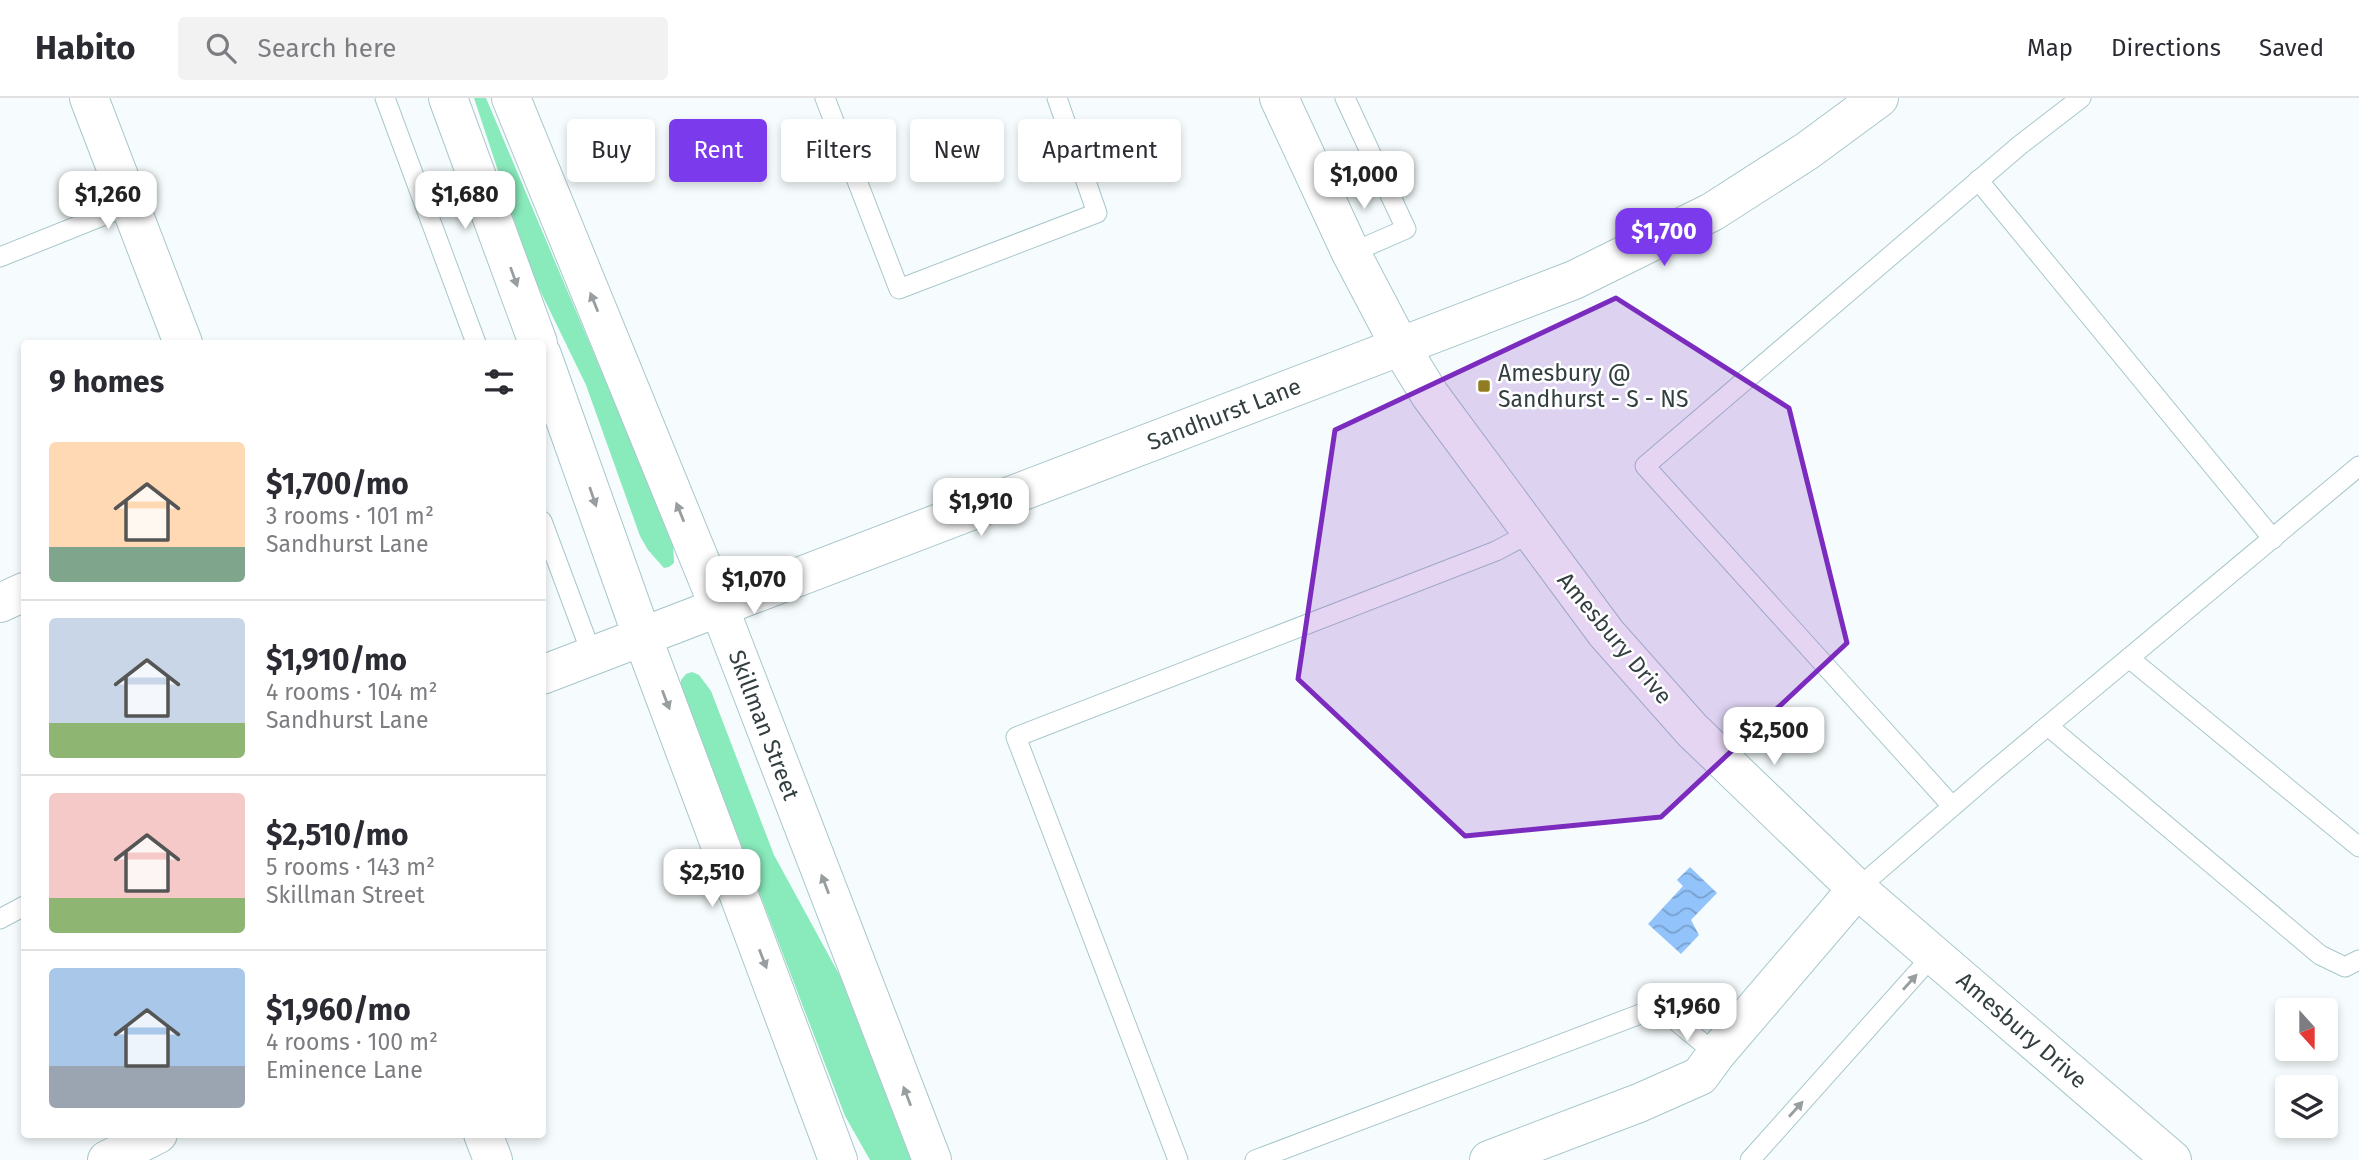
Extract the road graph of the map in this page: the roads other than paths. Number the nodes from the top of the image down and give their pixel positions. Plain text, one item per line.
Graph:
1 (89, 98) edge
2 (385, 98) edge
3 (449, 98) edge
4 (511, 98) edge
5 (825, 98) edge
6 (1057, 98) edge
7 (1279, 98) edge
8 (1345, 98) edge
9 (1879, 98) edge
10 (2081, 98) edge
11 (1978, 180) junction
12 (130, 205) junction
13 (1351, 253) junction
14 (0, 257) edge
15 (182, 340) edge
16 (475, 340) edge
17 (537, 340) edge
18 (1401, 348) junction
19 (546, 366) edge
20 (2359, 466) edge
21 (546, 532) edge
22 (1530, 533) junction
23 (2273, 539) junction
24 (21, 593) edge
25 (0, 603) edge
26 (719, 607) junction
27 (642, 636) junction
28 (593, 655) junction
29 (2129, 658) junction
30 (546, 673) edge
31 (2048, 726) junction
32 (1952, 806) junction
33 (2359, 847) edge
34 (1857, 889) junction
35 (21, 908) edge
36 (0, 919) edge
37 (1934, 954) junction
38 (2359, 960) edge
39 (1716, 1054) junction
40 (150, 1138) edge
41 (485, 1138) edge
42 (107, 1160) edge
43 (493, 1160) edge
44 (838, 1160) edge
45 (932, 1160) edge
46 (1178, 1160) edge
47 (1255, 1160) edge
48 (1489, 1160) edge
49 (1750, 1160) edge
50 (2172, 1160) edge

1 - 12 street
2 - 16 lane
3 -> 17 street
26 -> 4 street, Skillman Street
5 - 6 lane
7 - 13 street, Amesbury Drive
8 - 13 lane
9 - 18 street, Sandhurst Lane
10 - 11 lane
11 - 23 lane
11 - 32 lane
12 - 14 lane
12 - 15 street
13 - 18 street, Amesbury Drive
18 - 22 street, Amesbury Drive
18 - 26 street, Sandhurst Lane
19 -> 27 street
20 - 23 lane
21 - 28 lane
22 - 34 street, Amesbury Drive
22 - 46 lane
23 - 29 lane
24 - 25 street
26 - 27 street, Sandhurst Lane
45 -> 26 street, Skillman Street
27 - 28 street, Sandhurst Lane
27 -> 44 street
28 - 30 street, Sandhurst Lane
29 - 31 lane
29 - 33 lane
31 - 32 lane
31 - 38 lane
32 - 34 lane
34 - 37 street, Amesbury Drive
34 - 39 street
35 - 36 lane
49 -> 37 lane
37 - 50 street, Amesbury Drive
39 - 47 lane
39 - 48 street
40 - 42 street
41 - 43 street

